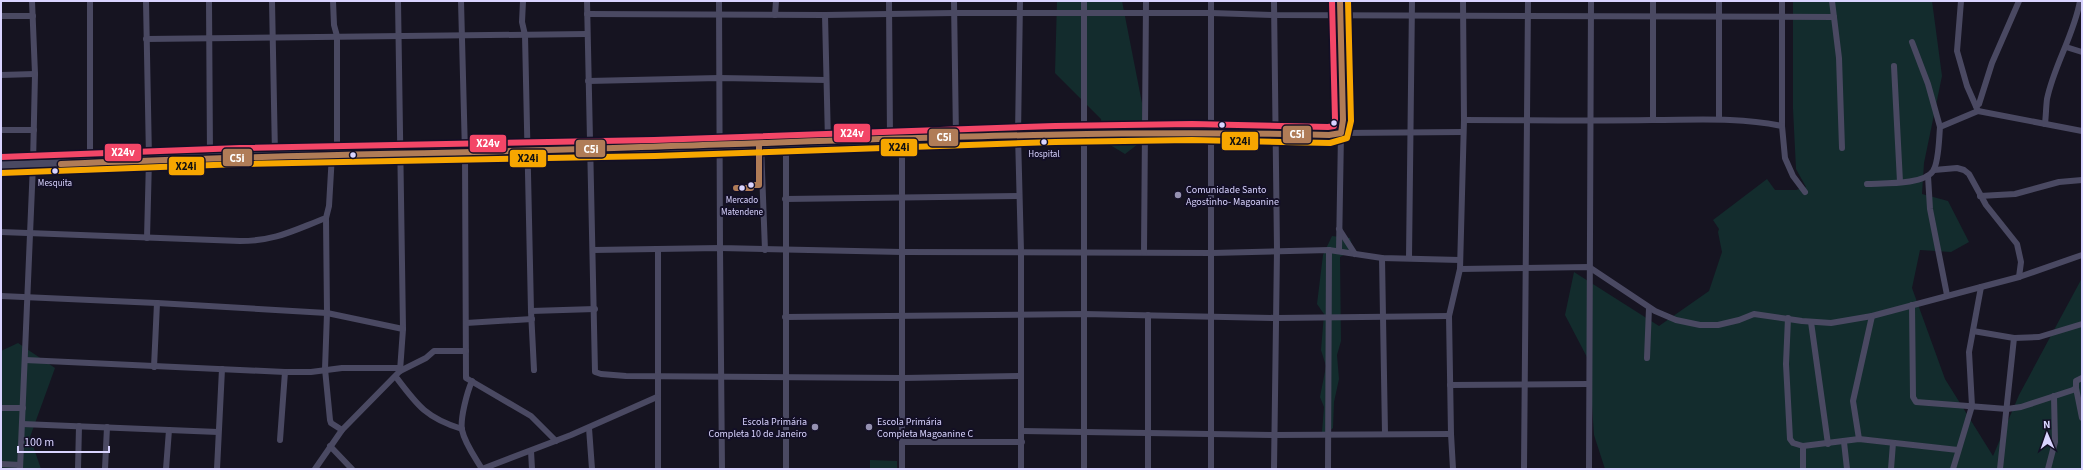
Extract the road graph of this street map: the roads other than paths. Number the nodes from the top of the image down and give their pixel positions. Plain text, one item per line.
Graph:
1 (32, 1) edge
2 (90, 1) edge
3 (146, 1) edge
4 (209, 1) edge
5 (272, 1) edge
6 (333, 1) edge
7 (398, 1) edge
8 (461, 1) edge
9 (522, 1) edge
10 (587, 1) edge
11 (719, 1) edge
12 (776, 1) edge
13 (889, 1) edge
14 (954, 1) edge
15 (1020, 1) edge
16 (1084, 1) edge
17 (1146, 1) edge
18 (1211, 1) edge
19 (1274, 1) edge
20 (1340, 1) edge
21 (1412, 1) edge
22 (1464, 1) edge
23 (1528, 1) edge
24 (1591, 1) edge
25 (1653, 1) edge
26 (1719, 1) edge
27 (1782, 1) edge
28 (1832, 1) edge
29 (1961, 1) edge
30 (2019, 1) edge
31 (2080, 1) edge
32 (954, 13) junction
33 (1020, 13) junction
34 (1211, 13) junction
35 (587, 14) junction
36 (719, 14) junction
37 (889, 14) junction
38 (1084, 14) junction
39 (1146, 14) junction
40 (1340, 14) junction
41 (775, 15) junction
42 (1274, 15) junction
43 (1591, 15) junction
44 (1653, 15) junction
45 (1, 16) edge
46 (33, 16) junction
47 (825, 16) junction
48 (1411, 16) junction
49 (1464, 16) junction
50 (1528, 16) junction
51 (1782, 16) junction
52 (1719, 17) junction
53 (1834, 17) junction
54 (398, 34) junction
55 (587, 34) junction
56 (461, 35) junction
57 (525, 35) junction
58 (337, 36) junction
59 (209, 38) junction
60 (273, 38) junction
61 (146, 39) junction
62 (1912, 42) dead end
63 (2066, 47) junction
64 (2082, 52) edge
65 (1894, 66) dead end
66 (1, 74) edge
67 (35, 74) junction
68 (719, 78) junction
69 (588, 80) junction
70 (826, 80) junction
71 (1977, 109) junction
72 (1719, 118) junction
73 (1464, 120) junction
74 (1526, 120) junction
75 (1591, 120) junction
76 (1653, 120) junction
77 (2045, 124) junction
78 (1782, 126) junction
79 (1940, 127) junction
80 (1, 130) edge
81 (34, 130) junction
82 (2082, 131) edge
83 (1212, 132) junction
84 (1275, 132) junction
85 (1464, 132) junction
86 (1084, 133) junction
87 (1146, 133) junction
88 (1341, 133) junction
89 (1411, 133) junction
90 (1018, 135) junction
91 (956, 138) junction
92 (890, 140) junction
93 (902, 140) junction
94 (828, 142) junction
95 (786, 144) junction
96 (719, 145) junction
97 (761, 145) junction
98 (591, 148) junction
99 (1842, 148) dead end
100 (529, 150) junction
101 (401, 153) junction
102 (465, 153) junction
103 (335, 154) junction
104 (275, 155) junction
105 (210, 157) junction
106 (149, 159) junction
107 (90, 163) junction
108 (33, 164) junction
109 (1, 165) edge
110 (1934, 170) junction
111 (1928, 176) junction
112 (2082, 180) edge
113 (1900, 182) junction
114 (1867, 184) dead end
115 (1805, 192) dead end
116 (1019, 196) junction
117 (1980, 196) junction
118 (903, 197) junction
119 (785, 199) junction
120 (326, 218) junction
121 (1339, 229) junction
122 (1, 232) edge
123 (31, 233) junction
124 (147, 238) junction
125 (720, 248) junction
126 (658, 249) junction
127 (785, 249) junction
128 (593, 250) junction
129 (765, 250) junction
130 (1277, 250) junction
131 (1329, 250) junction
132 (1021, 251) junction
133 (1339, 251) junction
134 (902, 252) junction
135 (1084, 252) junction
136 (1144, 252) junction
137 (1212, 253) junction
138 (1355, 254) junction
139 (2082, 255) edge
140 (1382, 258) junction
141 (1410, 258) junction
142 (1460, 260) junction
143 (1526, 267) junction
144 (1589, 267) junction
145 (1460, 269) junction
146 (2019, 277) junction
147 (1981, 287) junction
148 (1947, 295) junction
149 (1, 296) edge
150 (27, 297) junction
151 (157, 303) junction
152 (1912, 305) junction
153 (1650, 308) junction
154 (595, 309) junction
155 (531, 311) junction
156 (327, 313) junction
157 (1084, 314) junction
158 (902, 315) junction
159 (1022, 315) junction
160 (1148, 315) junction
161 (1382, 316) junction
162 (1449, 316) junction
163 (1872, 316) junction
164 (785, 317) junction
165 (1329, 317) junction
166 (1211, 318) junction
167 (1276, 318) junction
168 (1788, 318) junction
169 (532, 319) junction
170 (1811, 322) junction
171 (466, 323) junction
172 (2082, 324) edge
173 (403, 329) junction
174 (1973, 331) junction
175 (2014, 338) junction
176 (466, 352) junction
177 (1647, 358) dead end
178 (25, 360) junction
179 (154, 367) junction
180 (222, 369) junction
181 (325, 369) junction
182 (400, 369) junction
183 (534, 370) dead end
184 (285, 372) junction
185 (658, 376) junction
186 (1021, 376) junction
187 (396, 377) junction
188 (722, 377) junction
189 (785, 378) junction
190 (903, 378) junction
191 (2082, 378) edge
192 (472, 382) junction
193 (1526, 384) junction
194 (1589, 384) junction
195 (1450, 385) junction
196 (2076, 388) junction
197 (2054, 396) junction
198 (657, 397) junction
199 (1972, 406) junction
200 (1, 408) edge
201 (23, 408) junction
202 (2006, 409) junction
203 (2082, 418) edge
204 (22, 424) junction
205 (79, 426) junction
206 (107, 427) junction
207 (588, 428) junction
208 (462, 429) junction
209 (169, 430) junction
210 (342, 430) junction
211 (1022, 431) junction
212 (218, 432) junction
213 (1148, 432) junction
214 (1084, 433) junction
215 (1211, 434) junction
216 (1328, 434) junction
217 (1385, 434) junction
218 (1451, 434) junction
219 (1273, 436) junction
220 (1859, 439) junction
221 (280, 440) dead end
222 (556, 441) junction
223 (902, 442) junction
224 (1022, 442) junction
225 (1844, 442) junction
226 (1893, 443) junction
227 (1828, 444) junction
228 (330, 446) junction
229 (1803, 446) junction
230 (1958, 450) junction
231 (531, 451) junction
232 (1, 464) edge
233 (20, 467) edge
234 (78, 469) edge
235 (105, 469) edge
236 (166, 469) edge
237 (217, 469) edge
238 (315, 469) edge
239 (352, 469) edge
240 (482, 469) edge
241 (532, 469) edge
242 (592, 469) edge
243 (658, 469) edge
244 (722, 469) edge
245 (786, 469) edge
246 (902, 469) edge
247 (1022, 469) edge
248 (1084, 469) edge
249 (1148, 469) edge
250 (1211, 469) edge
251 (1274, 469) edge
252 (1328, 469) edge
253 (1453, 469) edge
254 (1524, 469) edge
255 (1589, 469) edge
256 (1803, 469) edge
257 (1846, 469) edge
258 (1891, 469) edge
259 (1953, 469) edge
260 (2000, 469) edge
261 (2048, 469) edge

1 - 46 street
2 - 107 street
3 - 61 street
4 - 59 street
5 - 60 street
6 - 58 street
7 - 54 street
8 - 56 street
9 - 57 street
10 - 35 street
11 - 36 street
12 - 41 street
13 - 37 street
14 - 32 street
15 - 33 street
16 - 38 street
17 - 39 street
18 - 34 street
19 - 42 street
20 - 40 street
21 - 48 street
22 - 49 street
23 - 50 street
24 - 43 street
25 - 44 street
26 - 52 street
27 - 51 street
28 - 53 street
29 - 71 street
30 - 71 street
31 - 63 street
32 - 33 street
32 - 37 street
32 - 91 street
33 - 38 street
33 - 90 street
34 - 39 street
34 - 42 street
34 - 83 street
35 - 36 street
35 - 55 street
36 - 41 street
36 - 68 street
37 - 47 street
37 - 92 street
38 - 39 street
38 - 86 street
39 - 87 street
40 - 42 street
40 - 48 street
40 - 88 street
41 - 47 street
42 - 84 street
43 - 44 street
43 - 50 street
43 - 75 street
44 - 52 street
44 - 76 street
45 - 46 street
46 - 67 street
47 - 70 street
48 - 49 street
48 - 89 street
49 - 50 street
49 - 73 street
50 - 74 street
51 - 52 street
51 - 53 street
51 - 78 street
52 - 72 street
53 - 99 street
54 - 56 street
54 - 58 street
54 - 101 street
55 - 57 street
55 - 69 street
56 - 57 street
56 - 102 street
57 - 100 street
58 - 60 street
58 - 103 street
59 - 60 street
59 - 61 street
59 - 105 street
60 - 104 street
61 - 106 street
62 - 79 street
63 - 64 street
63 - 77 street
65 - 113 street
66 - 67 street
67 - 81 street
68 - 69 street
68 - 70 street
68 - 96 street
69 - 98 street
70 - 94 street
71 - 77 street
71 - 79 street
72 - 76 street
72 - 78 street
73 - 74 street
73 - 85 street
74 - 75 street
74 - 143 street
75 - 76 street
75 - 144 street
77 - 82 street
78 - 115 street
79 - 110 street
80 - 81 street
81 - 108 street
83 - 84 street
83 - 87 street
83 - 137 street
84 - 88 street
84 - 130 street
85 - 89 street
85 - 142 street
86 - 87 street
86 - 90 street
86 - 135 street
87 - 136 street
88 - 89 street
88 - 121 street
89 - 141 street
90 - 91 street
90 - 116 street
91 - 93 street
92 - 93 street
92 - 94 street
93 - 118 street
94 - 95 street
95 - 97 street
95 - 119 street
96 - 97 street
96 - 98 street
96 - 125 street
97 - 129 street
98 - 100 street
98 - 128 street
100 - 102 street
100 - 155 street
101 - 102 street
101 - 103 street
101 - 173 street
102 - 171 street
103 - 104 street
103 - 120 street
104 - 105 street
105 - 106 street
106 - 107 street
106 - 124 street
107 - 108 street
108 - 109 street
108 - 123 street
110 - 111 street
110 - 117 street
111 - 113 street
111 - 148 street
112 - 117 street
113 - 114 street
116 - 118 street
116 - 132 street
117 - 146 street
118 - 119 street
118 - 134 street
119 - 127 street
120 - 124 street
120 - 156 street
121 - 133 street
121 - 138 street
122 - 123 street
123 - 124 street
123 - 150 street
125 - 126 street
125 - 129 street
125 - 188 street
126 - 128 street
126 - 185 street
127 - 129 street
127 - 134 street
127 - 164 street
128 - 154 street
130 - 131 street
130 - 137 street
130 - 167 street
131 - 133 street
131 - 165 street
132 - 134 street
132 - 135 street
132 - 159 street
133 - 138 street
134 - 158 street
135 - 136 street
135 - 157 street
136 - 137 street
137 - 166 street
138 - 140 street
139 - 146 street
140 - 141 street
140 - 161 street
141 - 142 street
142 - 145 street
143 - 144 street
143 - 145 street
143 - 193 street
144 - 153 street
144 - 194 street
145 - 162 street
146 - 147 street
147 - 148 street
147 - 174 street
148 - 152 street
149 - 150 street
150 - 151 street
150 - 178 street
151 - 156 street
151 - 179 street
152 - 163 street
152 - 199 street
153 - 168 street
153 - 177 street
154 - 155 street
154 - 185 street
155 - 169 street
156 - 173 street
156 - 181 street
157 - 159 street
157 - 160 street
157 - 214 street
158 - 159 street
158 - 164 street
158 - 190 street
159 - 186 street
160 - 166 street
160 - 213 street
161 - 162 street
161 - 165 street
161 - 217 street
162 - 195 street
163 - 170 street
163 - 220 street
164 - 189 street
165 - 167 street
165 - 216 street
166 - 167 street
166 - 215 street
167 - 219 street
168 - 170 street
168 - 229 street
169 - 171 street
169 - 183 street
170 - 227 street
171 - 176 street
172 - 175 street
173 - 182 street
174 - 175 street
174 - 199 street
175 - 202 street
176 - 182 street
176 - 192 street
178 - 179 street
178 - 201 street
179 - 180 street
180 - 184 street
180 - 212 street
181 - 182 street
181 - 184 street
181 - 210 street
182 - 187 street
184 - 221 street
185 - 188 street
185 - 198 street
186 - 190 street
186 - 211 street
187 - 208 street
187 - 210 street
188 - 189 street
188 - 244 street
189 - 190 street
189 - 245 street
190 - 223 street
191 - 196 street
192 - 208 street
192 - 222 street
193 - 194 street
193 - 195 street
193 - 254 street
194 - 255 street
195 - 218 street
196 - 197 street
196 - 203 street
197 - 202 street
197 - 261 street
198 - 207 street
198 - 243 street
199 - 202 street
199 - 230 street
200 - 201 street
201 - 204 street
202 - 260 street
204 - 205 street
204 - 233 street
205 - 206 street
205 - 234 street
206 - 209 street
206 - 235 street
207 - 222 street
207 - 242 street
208 - 240 street
209 - 212 street
209 - 236 street
210 - 228 street
211 - 214 street
211 - 224 street
212 - 237 street
213 - 214 street
213 - 215 street
213 - 249 street
214 - 248 street
215 - 219 street
215 - 250 street
216 - 217 street
216 - 219 street
216 - 252 street
217 - 218 street
218 - 253 street
219 - 251 street
220 - 225 street
220 - 226 street
222 - 231 street
223 - 224 street
223 - 246 street
224 - 247 street
225 - 227 street
225 - 257 street
226 - 230 street
226 - 258 street
227 - 229 street
228 - 238 street
228 - 239 street
229 - 256 street
230 - 259 street
231 - 240 street
231 - 241 street
232 - 233 street

